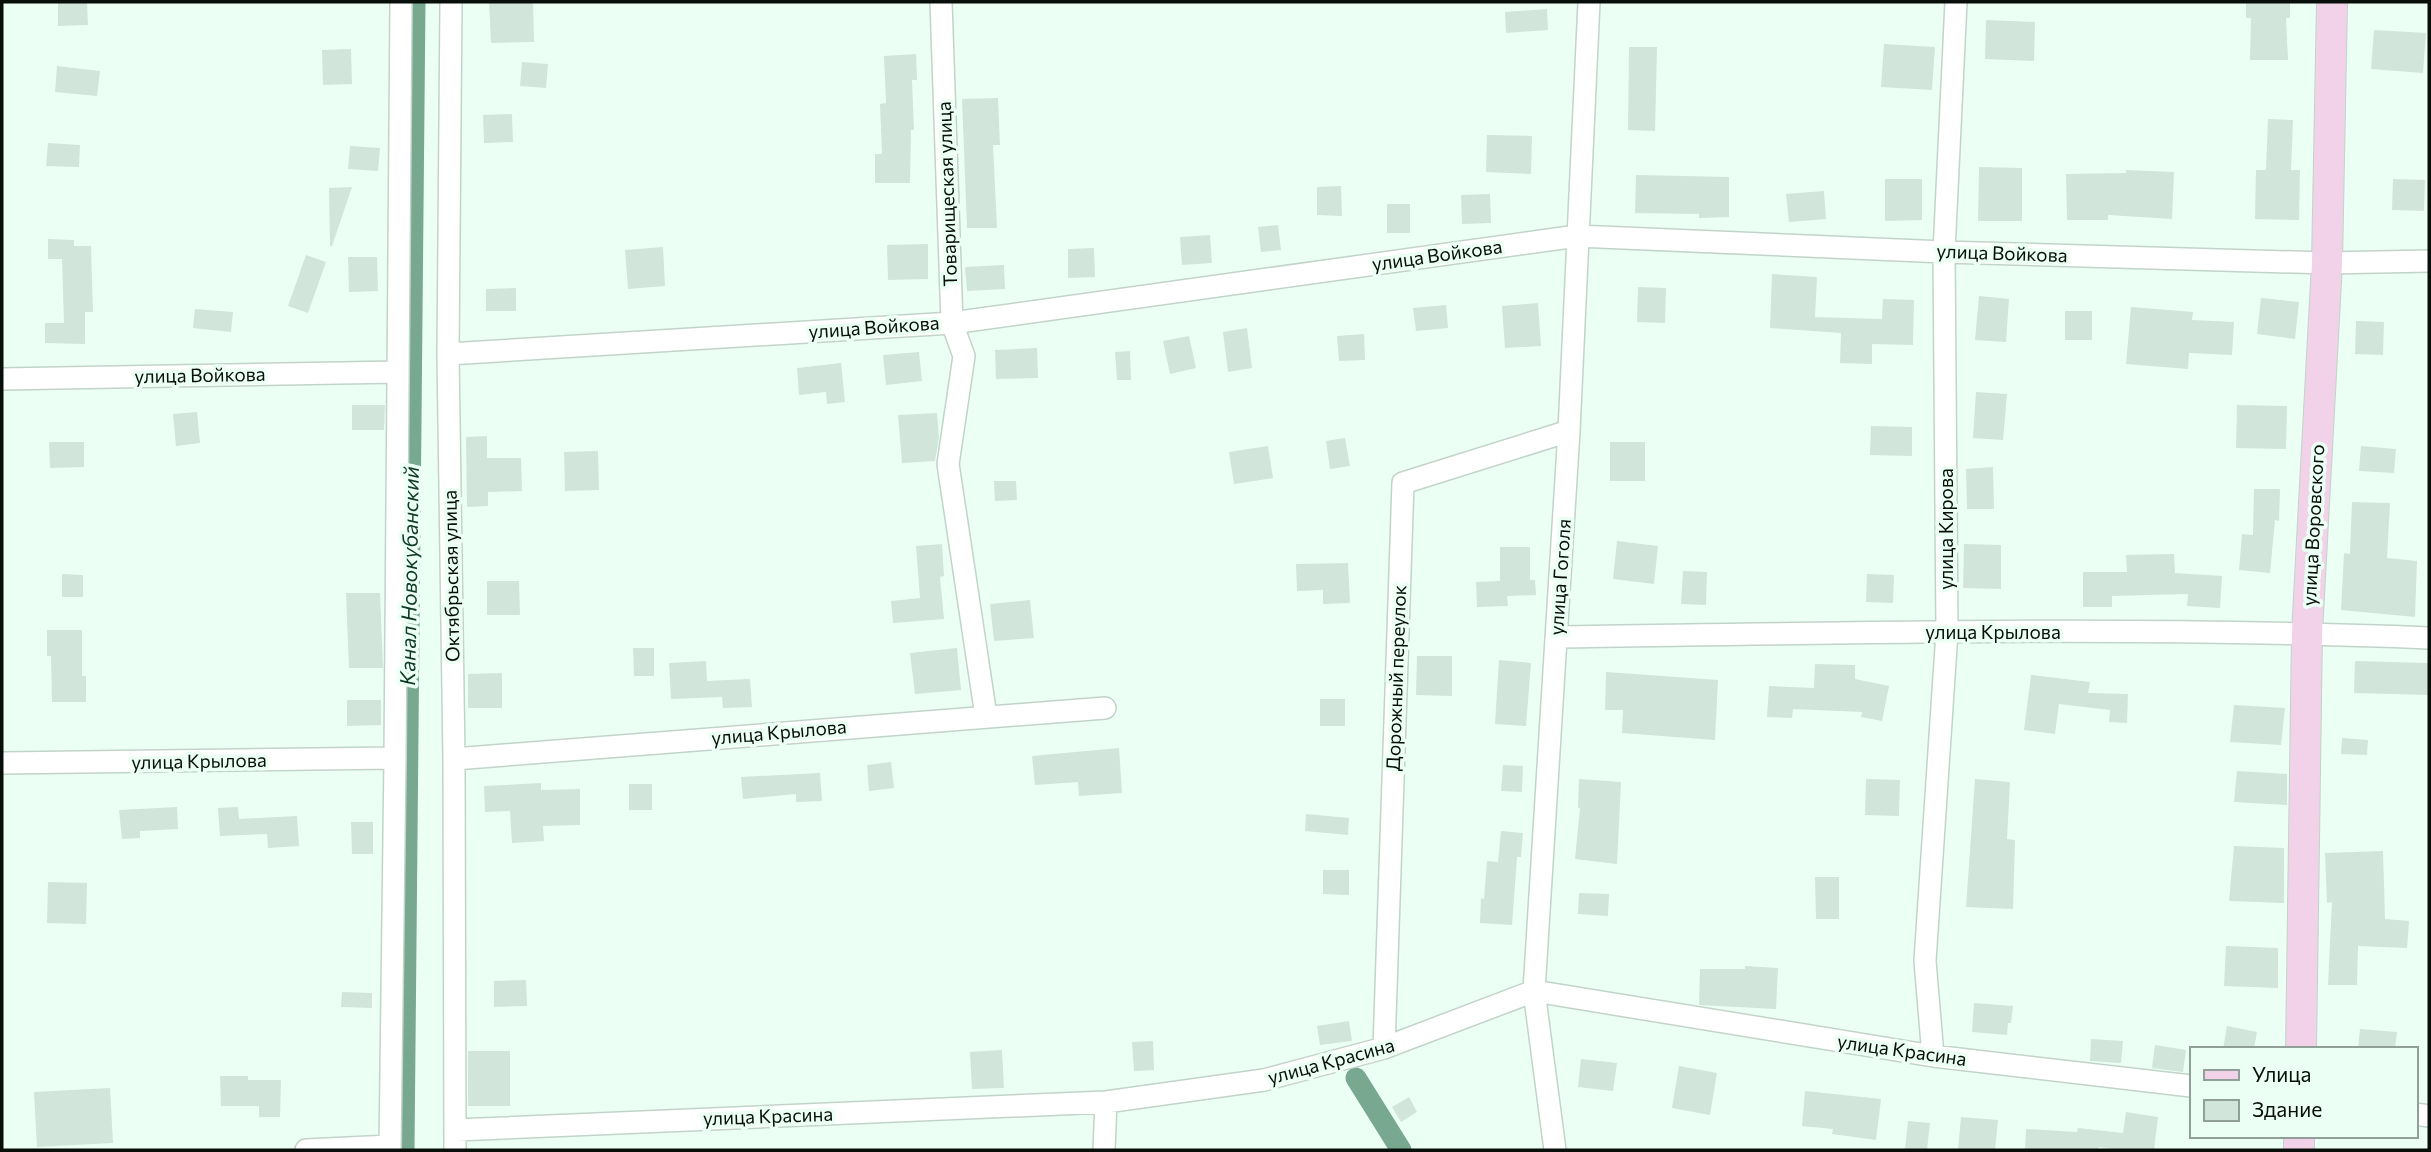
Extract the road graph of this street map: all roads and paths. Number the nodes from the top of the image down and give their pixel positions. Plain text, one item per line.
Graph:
1 (401, 2) edge
2 (451, 2) edge
3 (941, 2) edge
4 (1590, 2) edge
5 (1956, 2) edge
6 (2332, 2) edge
7 (1577, 236) junction
8 (1944, 252) junction
9 (2429, 261) edge
10 (2327, 263) junction
11 (952, 323) junction
12 (447, 354) junction
13 (398, 372) junction
14 (2, 379) edge
15 (1569, 431) junction
16 (1947, 632) junction
17 (2307, 633) junction
18 (1556, 637) junction
19 (2429, 638) edge
20 (1105, 708) dead end
21 (986, 716) junction
22 (395, 758) junction
23 (454, 759) junction
24 (2, 763) edge
25 (1534, 991) junction
26 (2301, 1047) edge
27 (1384, 1048) junction
28 (1933, 1056) junction
29 (2190, 1086) edge
30 (1105, 1102) junction
31 (456, 1140) edge
32 (390, 1148) edge
33 (306, 1150) edge
34 (1104, 1150) edge
35 (1555, 1150) edge

1 - 13 street
2 - 12 street, Октябрьская улица
3 - 11 street, Товарищеская улица
4 - 7 street, улица Гоголя
5 - 8 street, улица Кирова
6 - 10 main road, улица Воровского
7 - 8 street, улица Войкова
7 - 11 street, улица Войкова
7 - 15 street, улица Гоголя
8 - 10 street, улица Войкова
8 - 16 street, улица Кирова
9 - 10 street, улица Войкова
10 - 17 main road, улица Воровского
11 - 12 street, улица Войкова
11 - 21 street, Товарищеская улица
12 - 23 street, Октябрьская улица
13 - 14 street, улица Войкова
13 - 22 street
15 - 18 street, улица Гоголя
15 - 27 street, Дорожный переулок
16 - 17 street, улица Крылова
16 - 18 street, улица Крылова
16 - 28 street, улица Кирова
17 - 19 street, улица Крылова
17 - 26 main road, улица Воровского
18 - 25 street, улица Гоголя
20 - 21 street, улица Крылова
21 - 23 street, улица Крылова
22 - 24 street, улица Крылова
22 - 32 street
23 - 31 street, Октябрьская улица
25 - 27 street, улица Красина
25 - 28 street, улица Красина
25 - 35 street, улица Гоголя
27 - 30 street, улица Красина
28 - 29 street, улица Красина
30 - 31 street, улица Красина
30 - 34 street
32 - 33 street

